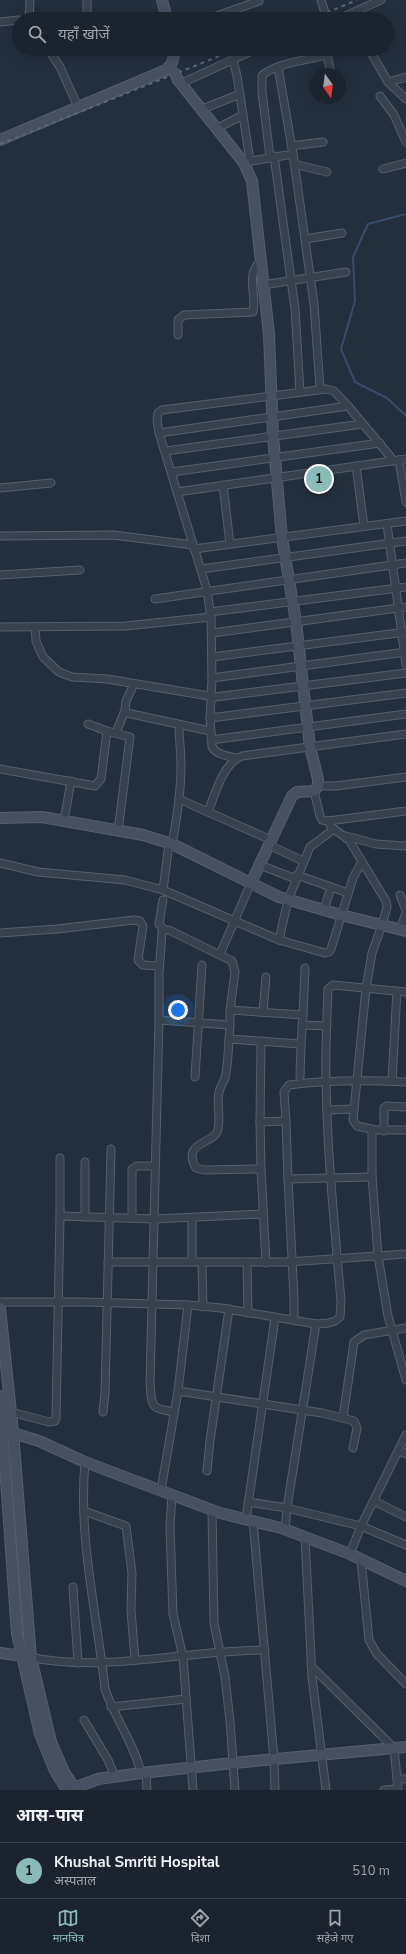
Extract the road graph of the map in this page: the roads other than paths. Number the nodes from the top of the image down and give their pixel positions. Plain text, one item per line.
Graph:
1 (30, 0) edge
2 (87, 0) edge
3 (162, 0) edge
4 (321, 0) edge
5 (381, 0) edge
6 (259, 1) dead end
7 (30, 12) edge
8 (87, 12) edge
9 (165, 12) edge
10 (228, 12) edge
11 (325, 12) edge
12 (354, 12) edge
13 (12, 21) edge
14 (0, 22) edge
15 (53, 56) edge
16 (174, 56) edge
17 (241, 56) edge
18 (314, 56) edge
19 (328, 56) edge
20 (373, 56) edge
21 (233, 60) junction
22 (278, 67) junction
23 (330, 68) edge
24 (176, 75) junction
25 (406, 77) edge
26 (388, 82) junction
27 (240, 94) junction
28 (380, 96) dead end
29 (406, 99) edge
30 (78, 107) junction
31 (200, 110) junction
32 (243, 115) junction
33 (216, 129) junction
34 (0, 140) edge
35 (323, 142) dead end
36 (406, 142) edge
37 (291, 146) junction
38 (293, 154) junction
39 (272, 157) junction
40 (247, 162) junction
41 (294, 164) junction
42 (406, 164) edge
43 (383, 169) dead end
44 (327, 172) dead end
45 (342, 233) dead end
46 (305, 239) junction
47 (260, 261) junction
48 (346, 272) dead end
49 (310, 278) junction
50 (292, 280) junction
51 (263, 285) junction
52 (178, 334) dead end
53 (320, 389) junction
54 (300, 392) junction
55 (272, 395) junction
56 (348, 406) junction
57 (272, 416) junction
58 (362, 424) junction
59 (160, 433) junction
60 (273, 436) junction
61 (380, 443) junction
62 (166, 451) junction
63 (275, 457) junction
64 (400, 460) edge
65 (356, 466) junction
66 (172, 472) junction
67 (277, 477) junction
68 (51, 483) dead end
69 (223, 485) junction
70 (0, 488) edge
71 (177, 492) junction
72 (406, 502) edge
73 (406, 521) edge
74 (387, 524) junction
75 (364, 526) junction
76 (0, 536) edge
77 (282, 538) junction
78 (406, 541) edge
79 (390, 543) junction
80 (230, 544) junction
81 (194, 547) junction
82 (286, 558) junction
83 (406, 563) edge
84 (393, 565) junction
85 (201, 569) junction
86 (80, 570) dead end
87 (0, 575) edge
88 (290, 579) junction
89 (406, 587) edge
90 (396, 588) junction
91 (207, 590) junction
92 (154, 598) dead end
93 (293, 601) junction
94 (403, 608) edge
95 (211, 614) junction
96 (296, 622) junction
97 (0, 627) edge
98 (35, 627) junction
99 (212, 633) junction
100 (404, 633) edge
101 (299, 645) junction
102 (405, 652) edge
103 (212, 657) junction
104 (302, 665) junction
105 (406, 665) edge
106 (406, 673) edge
107 (212, 678) junction
108 (134, 684) junction
109 (303, 686) junction
110 (406, 693) edge
111 (211, 696) junction
112 (306, 706) junction
113 (125, 710) junction
114 (406, 714) edge
115 (210, 718) junction
116 (88, 724) dead end
117 (179, 725) junction
118 (307, 728) junction
119 (107, 731) junction
120 (210, 731) junction
121 (116, 734) junction
122 (406, 734) edge
123 (211, 740) junction
124 (310, 747) junction
125 (236, 758) junction
126 (0, 769) edge
127 (406, 777) edge
128 (71, 781) junction
129 (316, 788) junction
130 (179, 799) junction
131 (406, 811) edge
132 (208, 812) junction
133 (0, 818) edge
134 (64, 821) junction
135 (328, 822) junction
136 (334, 829) junction
137 (118, 831) junction
138 (346, 836) junction
139 (270, 843) junction
140 (170, 844) junction
141 (405, 847) edge
142 (303, 861) junction
143 (362, 861) junction
144 (0, 863) edge
145 (260, 865) junction
146 (296, 877) junction
147 (251, 883) junction
148 (331, 887) junction
149 (163, 890) junction
150 (348, 893) junction
151 (400, 895) dead end
152 (163, 900) dead end
153 (288, 900) junction
154 (324, 910) junction
155 (406, 912) edge
156 (340, 915) junction
157 (235, 921) junction
158 (382, 925) junction
159 (164, 930) junction
160 (403, 930) edge
161 (0, 933) edge
162 (279, 940) junction
163 (220, 954) junction
164 (202, 965) dead end
165 (159, 966) junction
166 (305, 968) dead end
167 (266, 977) dead end
168 (366, 988) junction
169 (397, 991) junction
170 (406, 992) edge
171 (230, 1010) junction
172 (262, 1012) junction
173 (303, 1015) junction
174 (159, 1020) junction
175 (198, 1022) junction
176 (230, 1025) junction
177 (302, 1025) junction
178 (327, 1026) junction
179 (229, 1038) junction
180 (261, 1041) junction
181 (301, 1044) junction
182 (195, 1077) dead end
183 (300, 1077) dead end
184 (326, 1080) junction
185 (357, 1080) junction
186 (392, 1081) junction
187 (406, 1082) edge
188 (406, 1107) edge
189 (354, 1109) junction
190 (327, 1110) junction
191 (286, 1121) junction
192 (260, 1122) junction
193 (372, 1130) junction
194 (406, 1130) edge
195 (384, 1131) junction
196 (111, 1149) dead end
197 (60, 1158) dead end
198 (86, 1162) dead end
199 (155, 1166) junction
200 (261, 1169) junction
201 (330, 1177) junction
202 (372, 1177) junction
203 (288, 1180) junction
204 (263, 1214) junction
205 (60, 1216) junction
206 (85, 1217) junction
207 (109, 1218) junction
208 (132, 1218) junction
209 (192, 1218) junction
210 (154, 1219) junction
211 (406, 1254) edge
212 (378, 1256) junction
213 (337, 1258) junction
214 (108, 1262) junction
215 (152, 1262) junction
216 (192, 1262) junction
217 (247, 1262) junction
218 (292, 1262) junction
219 (202, 1263) junction
220 (266, 1263) junction
221 (0, 1302) edge
222 (59, 1302) junction
223 (107, 1302) junction
224 (152, 1304) junction
225 (188, 1305) junction
226 (203, 1307) junction
227 (0, 1308) edge
228 (229, 1309) junction
229 (248, 1313) junction
230 (275, 1318) junction
231 (294, 1320) junction
232 (316, 1324) junction
233 (406, 1328) edge
234 (392, 1331) junction
235 (3, 1357) edge
236 (403, 1357) edge
237 (406, 1380) edge
238 (178, 1391) junction
239 (0, 1396) edge
240 (218, 1396) junction
241 (262, 1403) junction
242 (302, 1410) junction
243 (11, 1412) junction
244 (103, 1412) dead end
245 (174, 1412) junction
246 (343, 1417) junction
247 (3, 1430) junction
248 (13, 1432) junction
249 (406, 1435) edge
250 (353, 1448) dead end
251 (398, 1451) junction
252 (406, 1454) edge
253 (85, 1462) junction
254 (207, 1471) dead end
255 (161, 1490) junction
256 (172, 1495) junction
257 (374, 1501) junction
258 (248, 1502) junction
259 (287, 1508) junction
260 (212, 1510) junction
261 (84, 1511) junction
262 (406, 1516) edge
263 (249, 1520) junction
264 (361, 1526) junction
265 (285, 1530) junction
266 (305, 1537) junction
267 (406, 1545) edge
268 (350, 1554) junction
269 (361, 1560) junction
270 (406, 1581) edge
271 (73, 1587) dead end
272 (264, 1650) junction
273 (220, 1652) junction
274 (0, 1653) edge
275 (183, 1656) junction
276 (27, 1657) junction
277 (135, 1660) junction
278 (78, 1663) junction
279 (102, 1663) junction
280 (311, 1666) junction
281 (406, 1684) edge
282 (186, 1699) junction
283 (111, 1707) junction
284 (84, 1720) dead end
285 (406, 1747) edge
286 (394, 1748) junction
287 (322, 1754) junction
288 (274, 1760) junction
289 (233, 1763) junction
290 (192, 1768) junction
291 (144, 1773) junction
292 (115, 1777) junction
293 (397, 1779) junction
294 (406, 1779) edge
295 (71, 1789) edge
296 (398, 1789) edge
297 (147, 1790) edge
298 (193, 1790) edge
299 (235, 1790) edge
300 (275, 1790) edge
301 (326, 1790) edge
302 (384, 1790) edge

1 - 7 street
2 - 8 street
3 - 9 street
4 - 11 street
5 - 12 street
6 - 10 street
13 - 14 street
15 - 30 street
16 - 24 street
17 - 21 street
18 - 22 street
19 - 23 street
20 - 26 street
21 - 24 street
21 - 27 street
22 - 37 street
22 - 39 street
24 - 30 street
24 - 31 street
25 - 26 street
26 - 29 street
27 - 31 street
27 - 32 street
28 - 36 street
30 - 34 street
31 - 33 street
32 - 33 street
32 - 40 street
33 - 40 street
35 - 37 street
37 - 38 street
38 - 39 street
38 - 41 street
39 - 40 street
39 - 50 street
40 - 47 street
41 - 44 street
41 - 46 street
42 - 43 street
45 - 46 street
46 - 49 street
47 - 51 street
47 - 52 street
48 - 49 street
49 - 50 street
49 - 53 street
50 - 51 street
50 - 54 street
51 - 55 street
53 - 54 street
53 - 56 street
54 - 55 street
55 - 57 street
55 - 59 street
56 - 57 street
56 - 58 street
57 - 59 street
57 - 60 street
58 - 60 street
58 - 61 street
59 - 62 street
60 - 62 street
60 - 63 street
61 - 63 street
61 - 64 street
62 - 66 street
63 - 66 street
63 - 67 street
64 - 65 street
64 - 72 street
65 - 67 street
65 - 75 street
66 - 71 street
67 - 69 street
67 - 77 street
68 - 70 street
69 - 71 street
69 - 80 street
71 - 81 street
73 - 74 street
74 - 75 street
74 - 79 street
75 - 77 street
76 - 81 street
77 - 80 street
77 - 82 street
78 - 79 street
79 - 82 street
79 - 84 street
80 - 81 street
81 - 85 street
82 - 85 street
82 - 88 street
83 - 84 street
84 - 88 street
84 - 90 street
85 - 91 street
86 - 87 street
88 - 91 street
88 - 93 street
89 - 90 street
90 - 93 street
90 - 94 street
91 - 92 street
91 - 95 street
93 - 95 street
93 - 96 street
94 - 96 street
94 - 100 street
95 - 98 street
95 - 99 street
96 - 99 street
96 - 101 street
97 - 98 street
98 - 108 street
99 - 103 street
100 - 101 street
100 - 102 street
101 - 103 street
101 - 104 street
102 - 104 street
102 - 105 street
103 - 107 street
104 - 107 street
104 - 109 street
106 - 109 street
107 - 111 street
108 - 111 street
108 - 113 street
109 - 111 street
109 - 112 street
110 - 112 street
111 - 115 street
112 - 115 street
112 - 118 street
113 - 117 street
113 - 121 street
114 - 118 street
115 - 120 street
116 - 119 street
117 - 120 street
117 - 130 street
118 - 123 street
118 - 124 street
119 - 121 street
119 - 128 street
120 - 123 street
121 - 137 street
122 - 124 street
123 - 125 street
124 - 125 street
124 - 129 street
125 - 132 street
126 - 128 street
127 - 129 street
128 - 134 street
129 - 135 street
129 - 139 street
130 - 132 street
130 - 140 street
131 - 135 street
132 - 139 street
133 - 134 street
134 - 137 street
135 - 136 street
136 - 138 street
136 - 142 street
137 - 140 street
138 - 141 street
138 - 143 street
139 - 142 street
139 - 145 street
140 - 147 street
140 - 149 street
142 - 146 street
143 - 150 street
143 - 158 street
144 - 149 street
145 - 146 street
145 - 147 street
146 - 148 street
146 - 153 street
147 - 153 street
147 - 157 street
148 - 150 street
148 - 154 street
149 - 157 street
150 - 156 street
151 - 155 street
152 - 159 street
153 - 154 street
153 - 162 street
154 - 156 street
155 - 160 street
156 - 158 street
156 - 162 street
157 - 162 street
157 - 163 street
158 - 160 street
158 - 168 street
159 - 163 street
159 - 165 street
161 - 165 street
163 - 171 street
164 - 175 street
165 - 174 street
166 - 173 street
167 - 172 street
168 - 169 street
168 - 178 street
168 - 185 street
169 - 170 street
169 - 186 street
171 - 172 street
171 - 176 street
172 - 173 street
173 - 177 street
174 - 175 street
174 - 199 street
175 - 176 street
175 - 182 street
176 - 179 street
177 - 178 street
177 - 181 street
178 - 184 street
179 - 180 street
179 - 200 street
180 - 181 street
180 - 192 street
181 - 183 street
184 - 185 street
184 - 190 street
184 - 191 street
185 - 186 street
185 - 189 street
186 - 187 street
188 - 195 street
189 - 190 street
189 - 193 street
190 - 201 street
191 - 192 street
191 - 203 street
192 - 200 street
193 - 195 street
193 - 202 street
194 - 195 street
196 - 207 street
197 - 205 street
198 - 206 street
199 - 208 street
199 - 210 street
200 - 204 street
201 - 202 street
201 - 203 street
201 - 213 street
202 - 212 street
203 - 218 street
204 - 209 street
204 - 220 street
205 - 206 street
205 - 222 street
206 - 207 street
207 - 208 street
207 - 214 street
208 - 210 street
209 - 210 street
209 - 216 street
210 - 215 street
211 - 212 street
212 - 213 street
212 - 234 street
213 - 218 street
213 - 232 street
214 - 215 street
214 - 223 street
215 - 216 street
215 - 224 street
216 - 219 street
217 - 219 street
217 - 220 street
217 - 229 street
218 - 220 street
218 - 231 street
219 - 226 street
221 - 222 street
222 - 223 street
222 - 243 street
223 - 224 street
223 - 244 street
224 - 225 street
224 - 245 street
225 - 226 street
225 - 238 street
226 - 228 street
227 - 235 street
228 - 229 street
228 - 240 street
229 - 230 street
230 - 231 street
230 - 241 street
231 - 232 street
232 - 242 street
233 - 234 street
234 - 236 street
234 - 246 street
235 - 243 street
236 - 237 street
238 - 240 street
238 - 245 street
239 - 247 street
240 - 241 street
240 - 254 street
241 - 242 street
241 - 258 street
242 - 246 street
242 - 259 street
243 - 248 street
245 - 255 street
246 - 250 street
247 - 248 street
247 - 276 street
248 - 253 street
248 - 276 street
249 - 251 street
251 - 252 street
251 - 257 street
253 - 255 street
253 - 261 street
255 - 256 street
256 - 260 street
256 - 275 street
257 - 262 street
257 - 264 street
258 - 259 street
258 - 263 street
259 - 264 street
259 - 265 street
260 - 263 street
260 - 273 street
261 - 277 street
261 - 279 street
263 - 265 street
263 - 272 street
264 - 267 street
264 - 268 street
265 - 266 street
266 - 268 street
266 - 280 street
268 - 269 street
269 - 270 street
269 - 281 street
271 - 278 street
272 - 273 street
272 - 288 street
273 - 275 street
273 - 289 street
274 - 276 street
275 - 277 street
275 - 282 street
276 - 278 street
276 - 295 street
277 - 279 street
278 - 279 street
279 - 283 street
280 - 286 street
280 - 287 street
282 - 283 street
282 - 290 street
283 - 291 street
284 - 292 street
285 - 286 street
286 - 287 street
286 - 293 street
287 - 288 street
287 - 301 street
288 - 289 street
288 - 300 street
289 - 290 street
289 - 299 street
290 - 291 street
290 - 298 street
291 - 292 street
291 - 297 street
292 - 295 street
293 - 294 street
293 - 296 street
296 - 302 street

